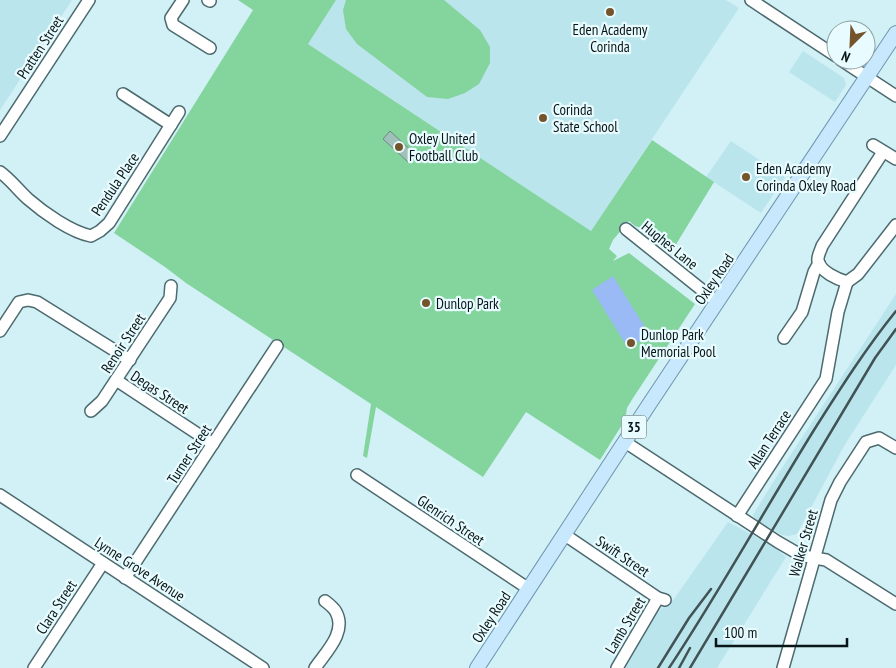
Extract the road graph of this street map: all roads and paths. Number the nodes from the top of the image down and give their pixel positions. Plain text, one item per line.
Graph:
1 (89, 0) edge
2 (751, 0) edge
3 (181, 3) edge
4 (896, 33) edge
5 (210, 48) dead end
6 (826, 49) edge
7 (856, 70) edge
8 (867, 77) junction
9 (123, 94) dead end
10 (896, 96) edge
11 (179, 112) dead end
12 (171, 125) junction
13 (0, 136) edge
14 (873, 145) dead end
15 (883, 152) junction
16 (896, 159) edge
17 (0, 172) edge
18 (896, 225) edge
19 (626, 229) dead end
20 (819, 263) junction
21 (847, 282) junction
22 (171, 286) dead end
23 (718, 302) junction
24 (0, 331) edge
25 (784, 338) dead end
26 (277, 346) dead end
27 (130, 360) junction
28 (116, 380) junction
29 (91, 410) dead end
30 (625, 442) junction
31 (213, 444) junction
32 (896, 448) edge
33 (357, 475) dead end
34 (0, 495) edge
35 (737, 516) junction
36 (564, 535) junction
37 (814, 557) junction
38 (103, 563) junction
39 (125, 578) junction
40 (529, 589) junction
41 (662, 599) joint
42 (325, 601) dead end
43 (896, 604) edge
44 (34, 668) edge
45 (263, 668) edge
46 (316, 668) edge
47 (478, 668) edge
48 (617, 668) edge
49 (783, 668) edge

1 - 13 street, Pratten Street
2 - 6 street
3 - 5 street
4 - 8 main road, Oxley Road / 35
7 - 8 street
8 - 10 street
8 - 23 main road, Oxley Road / 35
9 - 12 street
11 - 12 street, Pendula Place
12 - 17 street, Pendula Place
14 - 15 street
15 - 16 street
15 - 20 street
18 - 21 street
19 - 23 street, Hughes Lane
20 - 21 street
20 - 25 street
21 - 35 street, Allan Terrace
22 - 27 street, Renoir Street
23 - 30 main road, Oxley Road / 35
24 - 27 street
26 - 31 street, Turner Street
27 - 28 street, Renoir Street
28 - 29 street, Renoir Street
28 - 31 street, Degas Street
30 - 35 street
30 - 36 main road, Oxley Road / 35
31 - 39 street, Turner Street
32 - 37 street, Walker Street
33 - 40 street, Glenrich Street
34 - 38 street, Lynne Grove Avenue
35 - 37 street
36 - 40 main road, Oxley Road / 35
36 - 41 street, Swift Street
37 - 43 street
37 - 49 street, Walker Street
38 - 39 street, Lynne Grove Avenue
38 - 44 street, Clara Street
39 - 45 street, Lynne Grove Avenue
40 - 47 main road, Oxley Road / 35
41 - 48 street, Lamb Street
42 - 46 street

